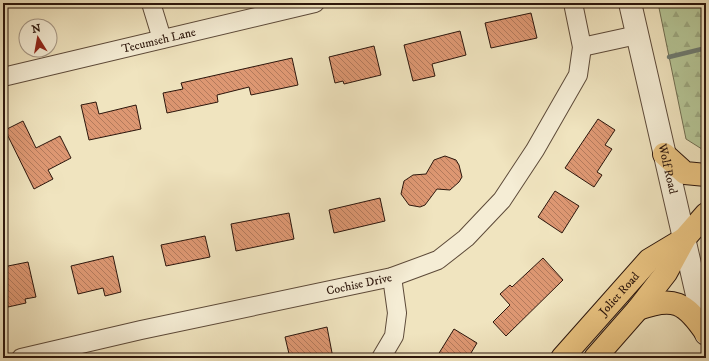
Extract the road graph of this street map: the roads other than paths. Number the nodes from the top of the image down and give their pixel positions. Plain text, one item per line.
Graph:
1 (151, 3) edge
2 (315, 3) edge
3 (573, 3) edge
4 (630, 3) edge
5 (637, 35) junction
6 (162, 39) junction
7 (582, 47) junction
8 (3, 77) edge
9 (664, 154) junction
10 (706, 175) edge
11 (706, 214) edge
12 (685, 238) junction
13 (392, 277) junction
14 (638, 309) junction
15 (706, 333) edge
16 (21, 358) edge
17 (381, 358) edge
18 (562, 358) edge
19 (595, 358) edge

1 - 6 street
2 - 6 street, Tecumseh Lane
3 - 7 street, Cochise Drive
4 - 5 street, Wolf Road
5 - 7 street
5 - 9 street, Wolf Road
6 - 8 street, Tecumseh Lane
7 - 13 street, Cochise Drive
9 - 10 main road
9 - 12 street, Wolf Road
11 - 12 main road, Joliet Road
12 - 14 main road, Joliet Road
12 - 15 street, Wolf Road
12 - 18 main road, Joliet Road
13 - 16 street, Cochise Drive
13 - 17 street
14 - 15 main road
14 - 19 main road, Joliet Road

